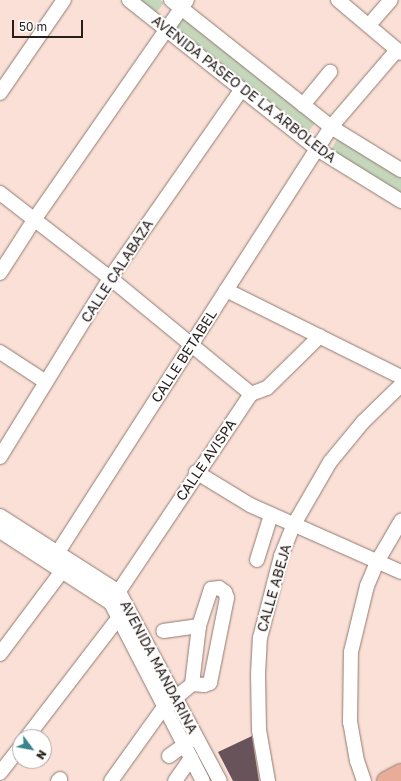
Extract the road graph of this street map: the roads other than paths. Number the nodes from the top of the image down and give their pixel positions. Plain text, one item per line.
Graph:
1 (64, 0) edge
2 (129, 0) edge
3 (338, 0) edge
4 (391, 0) edge
5 (180, 2) edge
6 (369, 25) junction
7 (165, 30) junction
8 (399, 51) edge
9 (330, 72) dead end
10 (1, 90) edge
11 (241, 90) junction
12 (303, 105) junction
13 (331, 126) junction
14 (317, 149) junction
15 (401, 170) edge
16 (0, 193) edge
17 (401, 201) edge
18 (34, 220) junction
19 (0, 273) edge
20 (110, 278) junction
21 (226, 290) junction
22 (320, 336) junction
23 (191, 344) junction
24 (0, 352) edge
25 (401, 377) edge
26 (46, 382) junction
27 (401, 385) edge
28 (251, 394) junction
29 (0, 457) edge
30 (196, 472) junction
31 (271, 515) junction
32 (401, 521) edge
33 (1, 524) edge
34 (293, 526) junction
35 (257, 560) dead end
36 (60, 562) junction
37 (377, 562) junction
38 (401, 572) edge
39 (115, 597) junction
40 (123, 612) junction
41 (199, 626) junction
42 (163, 631) dead end
43 (0, 654) edge
44 (192, 684) junction
45 (170, 703) junction
46 (34, 729) edge
47 (197, 737) junction
48 (184, 745) junction
49 (169, 756) dead end
50 (12, 757) edge
51 (191, 758) junction
52 (0, 773) edge
53 (401, 773) edge
54 (110, 781) edge
55 (175, 781) edge
56 (203, 781) edge
57 (220, 781) edge
58 (268, 781) edge
59 (364, 781) edge
60 (386, 781) edge

1 - 10 street
2 - 7 street, AVENIDA PASEO DE LA ARBOLEDA
3 - 6 street
4 - 6 street
5 - 7 street
5 - 12 street, AVENIDA PASEO DE LA ARBOLEDA
6 - 8 street
7 - 11 street, AVENIDA PASEO DE LA ARBOLEDA
7 - 18 street
8 - 13 street, CALLE BETABEL
9 - 12 street
11 - 14 street, AVENIDA PASEO DE LA ARBOLEDA
11 - 20 street, CALLE CALABAZA
12 - 13 street, AVENIDA PASEO DE LA ARBOLEDA
13 - 14 street, CALLE BETABEL
13 - 15 street, AVENIDA PASEO DE LA ARBOLEDA
14 - 17 street, AVENIDA PASEO DE LA ARBOLEDA
14 - 21 street, CALLE BETABEL
16 - 18 street
18 - 19 street
18 - 20 street
20 - 23 street
20 - 26 street, CALLE CALABAZA
21 - 22 street
21 - 23 street, CALLE BETABEL
22 - 25 street
22 - 28 street
23 - 28 street
23 - 36 street, CALLE BETABEL
24 - 26 street
26 - 29 street, CALLE CALABAZA
27 - 34 street, CALLE ABEJA
28 - 30 street, CALLE AVISPA
30 - 31 street
30 - 39 street, CALLE AVISPA
31 - 34 street
31 - 35 street
32 - 37 street
33 - 36 street, AVENIDA MANDARINA
34 - 37 street
34 - 58 street, CALLE ABEJA
36 - 39 street, AVENIDA MANDARINA
36 - 43 street, CALLE BETABEL
37 - 38 street
37 - 59 street
39 - 40 street, AVENIDA MANDARINA
40 - 45 street, AVENIDA MANDARINA
40 - 46 street
41 - 42 street
41 - 44 street
41 - 44 street
44 - 45 street
45 - 47 street, AVENIDA MANDARINA
45 - 48 street, AVENIDA MANDARINA
45 - 54 street
47 - 48 street
47 - 57 street, AVENIDA MANDARINA
48 - 49 street
48 - 51 street, AVENIDA MANDARINA
50 - 52 street
51 - 55 street
51 - 56 street, AVENIDA MANDARINA
53 - 60 main road

